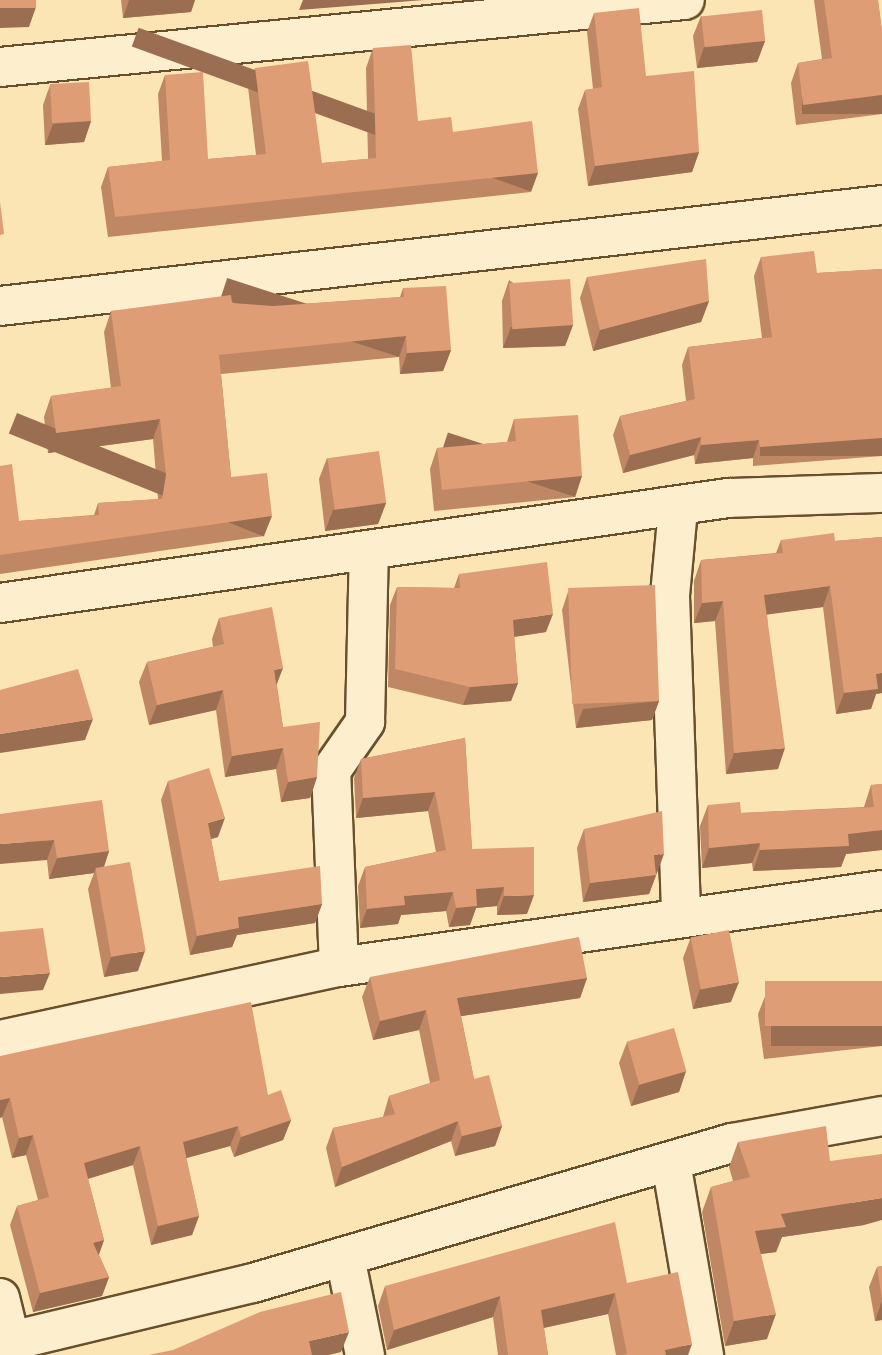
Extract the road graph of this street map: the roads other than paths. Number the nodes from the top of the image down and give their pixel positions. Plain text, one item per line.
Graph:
1 (685, 0) edge
2 (0, 67) edge
3 (882, 205) edge
4 (0, 306) edge
5 (882, 492) edge
6 (678, 509) junction
7 (369, 552) junction
8 (0, 603) edge
9 (882, 890) edge
10 (680, 915) junction
11 (339, 967) junction
12 (0, 1040) edge
13 (882, 1116) edge
14 (671, 1162) junction
15 (345, 1256) junction
16 (0, 1298) edge
17 (12, 1348) edge
18 (365, 1355) edge
19 (704, 1355) edge

1 - 2 street
3 - 4 street
5 - 6 street
6 - 7 street
6 - 10 street
7 - 8 street
7 - 11 street
9 - 10 street
10 - 11 street
11 - 12 street
13 - 14 street
14 - 15 street
14 - 19 street
15 - 17 street
15 - 18 street
16 - 17 street

